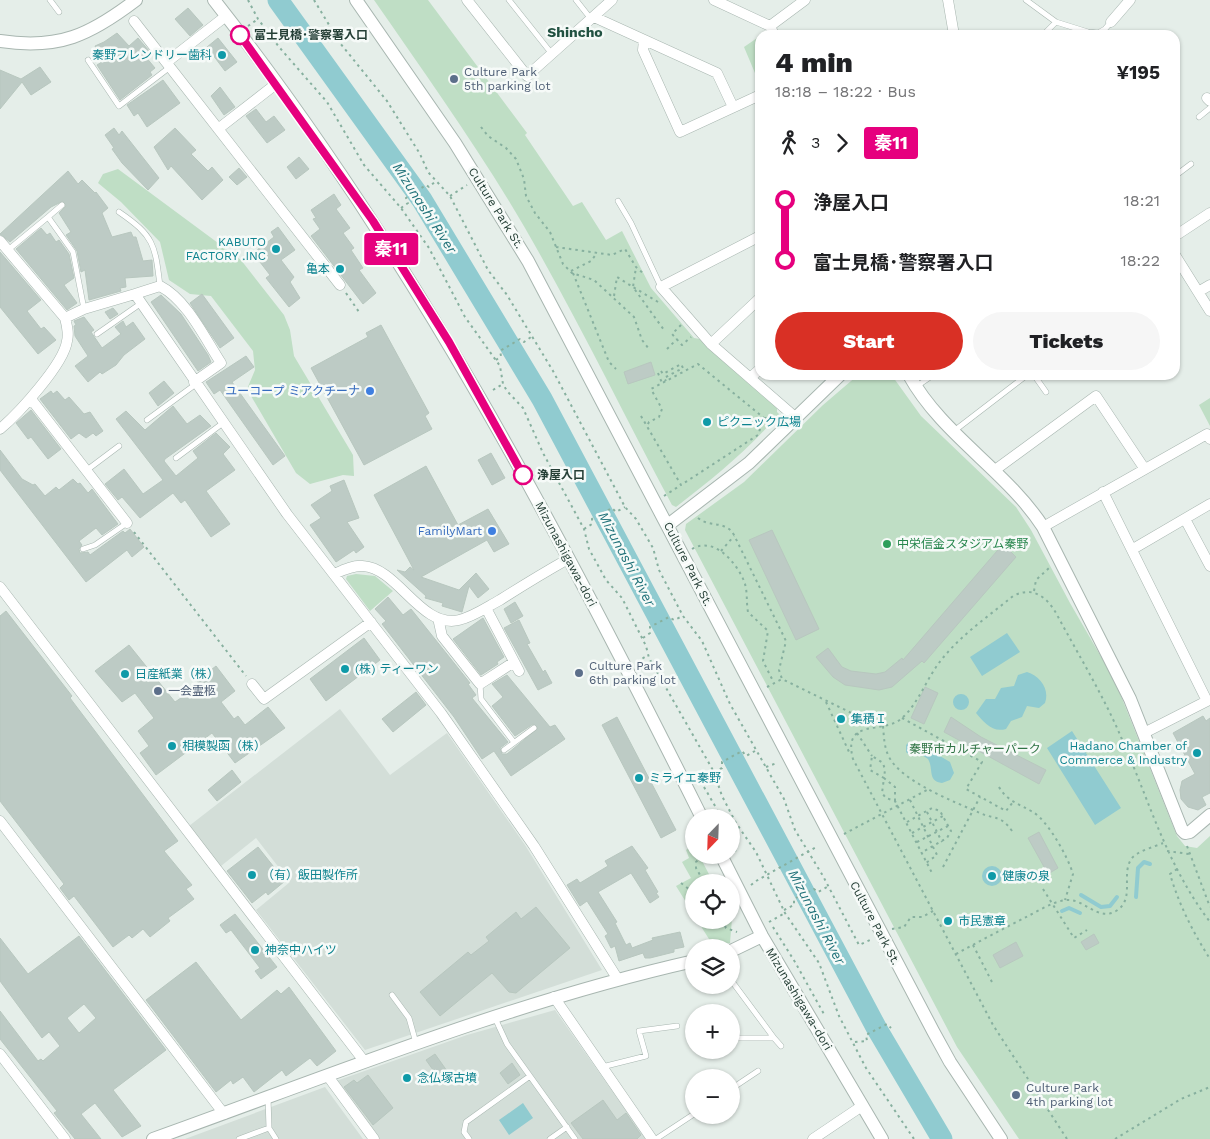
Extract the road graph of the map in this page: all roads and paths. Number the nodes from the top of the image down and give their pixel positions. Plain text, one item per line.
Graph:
1 (50, 0) edge
2 (136, 0) edge
3 (214, 0) edge
4 (248, 0) edge
5 (314, 0) edge
6 (467, 0) edge
7 (509, 0) edge
8 (576, 0) edge
9 (612, 0) edge
10 (714, 0) edge
11 (805, 0) edge
12 (948, 0) edge
13 (1026, 0) edge
14 (1130, 0) edge
15 (359, 1) edge
16 (59, 12) dead end
17 (226, 16) junction
18 (592, 18) junction
19 (258, 19) junction
20 (134, 21) dead end
21 (1056, 22) junction
22 (1111, 22) joint
23 (247, 27) dead end
24 (772, 30) edge
25 (953, 30) edge
26 (1048, 30) edge
27 (1082, 30) edge
28 (1103, 30) edge
29 (644, 40) junction
30 (0, 41) edge
31 (552, 54) junction
32 (88, 60) dead end
33 (169, 64) junction
34 (276, 84) junction
35 (755, 97) edge
36 (1209, 102) edge
37 (733, 107) junction
38 (1199, 117) dead end
39 (481, 127) dead end
40 (218, 129) junction
41 (1191, 164) dead end
42 (1180, 172) edge
43 (436, 181) junction
44 (468, 185) dead end
45 (450, 196) junction
46 (618, 201) dead end
47 (62, 205) dead end
48 (401, 208) junction
49 (119, 212) dead end
50 (1210, 213) edge
51 (48, 217) junction
52 (1180, 233) edge
53 (755, 239) edge
54 (0, 241) edge
55 (555, 247) junction
56 (8, 250) junction
57 (597, 253) junction
58 (1180, 263) edge
59 (636, 267) junction
60 (572, 272) junction
61 (340, 285) joint
62 (1210, 285) edge
63 (160, 286) junction
64 (633, 287) junction
65 (661, 287) junction
66 (1198, 292) junction
67 (135, 294) junction
68 (614, 297) junction
69 (755, 303) edge
70 (140, 304) junction
71 (664, 305) dead end
72 (84, 310) junction
73 (1210, 311) edge
74 (359, 312) dead end
75 (65, 318) junction
76 (664, 330) dead end
77 (97, 334) dead end
78 (672, 334) dead end
79 (531, 337) junction
80 (677, 339) junction
81 (711, 344) junction
82 (682, 345) dead end
83 (649, 349) dead end
84 (667, 349) dead end
85 (496, 360) junction
86 (616, 369) dead end
87 (661, 371) dead end
88 (658, 373) dead end
89 (755, 374) edge
90 (750, 378) junction
91 (835, 380) edge
92 (912, 380) edge
93 (926, 380) edge
94 (1021, 380) edge
95 (1038, 380) edge
96 (666, 381) junction
97 (195, 383) junction
98 (662, 383) junction
99 (503, 384) junction
100 (916, 387) junction
101 (493, 390) dead end
102 (1046, 392) dead end
103 (31, 399) junction
104 (642, 416) dead end
105 (795, 417) junction
106 (147, 420) dead end
107 (223, 423) junction
108 (647, 426) junction
109 (0, 429) edge
110 (954, 432) junction
111 (1210, 439) edge
112 (119, 446) dead end
113 (176, 458) dead end
114 (1144, 468) junction
115 (87, 470) junction
116 (995, 470) junction
117 (681, 485) junction
118 (1103, 492) junction
119 (664, 496) dead end
120 (1210, 504) edge
121 (624, 507) junction
122 (696, 514) dead end
123 (1185, 519) junction
124 (127, 523) junction
125 (668, 525) junction
126 (1043, 527) junction
127 (584, 529) junction
128 (734, 535) junction
129 (83, 549) dead end
130 (691, 549) dead end
131 (1133, 549) junction
132 (721, 551) junction
133 (568, 559) junction
134 (1054, 566) dead end
135 (1210, 566) edge
136 (334, 574) junction
137 (0, 587) edge
138 (1034, 591) junction
139 (486, 608) junction
140 (683, 616) junction
141 (438, 618) junction
142 (371, 622) junction
143 (642, 638) junction
144 (648, 655) junction
145 (637, 662) dead end
146 (782, 679) junction
147 (774, 683) junction
148 (252, 684) joint
149 (480, 684) junction
150 (764, 688) dead end
151 (826, 702) junction
152 (902, 718) junction
153 (879, 726) junction
154 (883, 726) junction
155 (534, 728) dead end
156 (857, 733) junction
157 (1144, 733) junction
158 (513, 742) junction
159 (504, 750) dead end
160 (756, 752) junction
161 (872, 756) junction
162 (853, 759) junction
163 (777, 763) dead end
164 (766, 767) junction
165 (714, 772) junction
166 (884, 778) junction
167 (704, 787) dead end
168 (999, 787) dead end
169 (927, 790) junction
170 (980, 797) junction
171 (909, 799) junction
172 (895, 801) junction
173 (1013, 802) junction
174 (897, 806) junction
175 (697, 809) edge
176 (717, 809) edge
177 (973, 810) junction
178 (926, 811) junction
179 (882, 814) junction
180 (1210, 815) edge
181 (918, 816) junction
182 (943, 816) junction
183 (0, 821) edge
184 (906, 822) junction
185 (932, 822) junction
186 (948, 826) junction
187 (923, 827) junction
188 (1012, 831) dead end
189 (937, 832) junction
190 (911, 833) junction
191 (842, 835) dead end
192 (928, 836) junction
193 (942, 842) junction
194 (916, 843) junction
195 (1163, 843) junction
196 (1187, 844) dead end
197 (818, 846) dead end
198 (933, 846) junction
199 (1167, 851) junction
200 (921, 853) junction
201 (1190, 854) junction
202 (926, 863) junction
203 (726, 864) edge
204 (944, 867) dead end
205 (1177, 869) junction
206 (932, 873) dead end
207 (681, 883) dead end
208 (685, 886) edge
209 (829, 886) junction
210 (1043, 889) dead end
211 (754, 891) dead end
212 (1065, 900) junction
213 (1052, 904) junction
214 (1210, 907) edge
215 (933, 911) junction
216 (784, 912) junction
217 (1210, 913) edge
218 (1206, 917) junction
219 (769, 922) dead end
220 (1210, 922) edge
221 (729, 929) edge
222 (892, 929) dead end
223 (1087, 930) dead end
224 (737, 932) dead end
225 (762, 936) junction
226 (870, 940) dead end
227 (973, 945) junction
228 (740, 947) edge
229 (956, 954) junction
230 (1210, 959) edge
231 (685, 962) edge
232 (616, 978) junction
233 (993, 984) dead end
234 (740, 992) edge
235 (392, 995) dead end
236 (554, 997) junction
237 (495, 1017) junction
238 (678, 1026) dead end
239 (891, 1028) dead end
240 (740, 1038) edge
241 (774, 1038) junction
242 (854, 1042) junction
243 (416, 1044) junction
244 (781, 1046) dead end
245 (0, 1054) edge
246 (364, 1061) junction
247 (602, 1067) junction
248 (758, 1071) dead end
249 (327, 1075) junction
250 (530, 1076) junction
251 (740, 1083) edge
252 (1210, 1087) edge
253 (268, 1098) junction
254 (862, 1106) junction
255 (224, 1114) junction
256 (685, 1120) edge
257 (567, 1127) junction
258 (269, 1128) junction
259 (65, 1139) edge
260 (153, 1139) edge
261 (239, 1139) edge
262 (276, 1139) edge
263 (374, 1139) edge
264 (469, 1139) edge
265 (550, 1139) edge
266 (575, 1139) edge
267 (652, 1139) edge
268 (656, 1139) edge
269 (813, 1139) edge
270 (882, 1139) edge
271 (914, 1139) edge
272 (1001, 1139) edge
273 (1067, 1139) edge
274 (1115, 1139) edge

1 - 16 lane
2 - 30 street
3 - 17 street, Mizunashigawa-dori
4 - 19 path
5 - 43 path
6 - 31 street
7 - 31 lane
8 - 18 lane
9 - 18 street
10 - 24 street
11 - 24 street
12 - 25 street
13 - 21 lane
14 - 22 street
15 - 125 street, Culture Park St.
17 - 33 street
17 - 34 street, Mizunashigawa-dori
18 - 29 street
18 - 31 street
19 - 23 path
19 - 48 path
20 - 33 street
21 - 26 lane
21 - 27 lane
22 - 28 lane
29 - 37 street
29 - 37 street
32 - 33 lane
33 - 40 street
34 - 40 street
34 - 133 street, Mizunashigawa-dori
35 - 37 street
36 - 38 lane
39 - 55 path
40 - 61 street
41 - 42 lane
43 - 45 path
43 - 48 path
44 - 45 path
45 - 79 path
46 - 65 lane
47 - 51 lane
48 - 85 path
49 - 63 lane
50 - 52 street
51 - 56 lane
51 - 72 lane
53 - 65 street
54 - 56 street
55 - 57 path
55 - 60 path
56 - 75 street
57 - 59 path
57 - 60 path
58 - 66 street
59 - 64 path
59 - 65 path
60 - 68 path
60 - 86 path
61 - 74 path
62 - 66 street
63 - 67 street
63 - 97 street
64 - 68 path
64 - 71 path
64 - 76 path
65 - 81 street
66 - 73 street
67 - 70 street
67 - 72 street
68 - 83 path
69 - 81 street
70 - 77 lane
70 - 97 street
72 - 75 street
75 - 103 street
78 - 80 path
79 - 85 path
79 - 121 path
80 - 82 path
80 - 84 path
81 - 90 street
85 - 99 path
87 - 96 path
88 - 98 path
89 - 90 street
90 - 105 street
91 - 105 street
92 - 100 street
93 - 100 lane
94 - 110 lane
95 - 102 lane
96 - 98 path
96 - 117 path
97 - 106 lane
97 - 107 street
98 - 108 path
99 - 101 path
99 - 127 path
100 - 110 street
103 - 109 street
103 - 115 street
104 - 108 path
105 - 125 street
107 - 113 lane
107 - 136 street
108 - 117 path
110 - 116 street
111 - 114 street
112 - 115 lane
114 - 116 street
114 - 118 street
115 - 124 street
116 - 126 street
117 - 119 path
118 - 126 street
118 - 131 street
120 - 123 street
121 - 127 path
121 - 140 path
122 - 128 path
123 - 131 street
123 - 135 street
124 - 129 lane
124 - 148 path
125 - 272 street, Culture Park St.
126 - 157 street
127 - 143 path
128 - 132 path
128 - 146 path
130 - 132 path
131 - 157 street
132 - 147 path
133 - 139 street
133 - 175 street, Mizunashigawa-dori
134 - 138 path
136 - 141 street
136 - 142 street
137 - 246 street
138 - 152 path
138 - 195 path
139 - 141 street
139 - 149 street
140 - 143 path
140 - 160 path
141 - 149 street
142 - 148 street
142 - 232 street
143 - 144 path
144 - 145 path
144 - 165 path
146 - 147 path
146 - 151 path
147 - 150 path
149 - 158 lane
151 - 153 path
151 - 162 path
152 - 154 path
152 - 170 path
153 - 154 path
153 - 156 path
154 - 169 path
155 - 158 lane
156 - 161 path
156 - 162 path
157 - 180 street
158 - 159 lane
160 - 164 path
160 - 165 path
161 - 166 path
161 - 166 path
162 - 179 path
163 - 164 path
164 - 209 path
165 - 216 path
166 - 172 path
166 - 172 path
167 - 176 path
168 - 173 path
169 - 171 path
169 - 177 path
170 - 173 path
170 - 177 path
171 - 174 path
171 - 181 path
172 - 174 path
173 - 212 path
174 - 179 path
174 - 184 path
177 - 188 path
177 - 204 path
178 - 181 path
178 - 182 path
178 - 185 path
179 - 191 path
179 - 215 path
181 - 184 path
181 - 187 path
182 - 185 path
182 - 186 path
183 - 255 street
184 - 190 path
185 - 187 path
185 - 189 path
186 - 189 path
186 - 193 path
187 - 190 path
187 - 192 path
189 - 192 path
189 - 193 path
190 - 194 path
192 - 194 path
192 - 198 path
193 - 198 path
194 - 200 path
195 - 199 path
195 - 212 path
196 - 201 path
197 - 211 path, bridge
198 - 200 path
198 - 202 path
199 - 201 path
199 - 205 path
200 - 202 path
201 - 214 path
202 - 206 path
203 - 225 street, Mizunashigawa-dori
205 - 218 path
205 - 230 path
207 - 208 path
209 - 216 path
209 - 226 path
210 - 213 path
212 - 213 path
213 - 223 path
213 - 227 path
215 - 222 path
215 - 229 path
216 - 219 path
216 - 242 path
217 - 218 path
218 - 220 path
221 - 224 path
225 - 228 street
225 - 254 street, Mizunashigawa-dori
227 - 229 path
227 - 233 path
229 - 273 path
231 - 232 street
232 - 236 street
234 - 241 lane
235 - 243 lane
236 - 237 street
236 - 247 street
237 - 243 street
237 - 250 lane
238 - 247 lane
239 - 242 path
240 - 241 lane
241 - 244 lane
242 - 271 path
243 - 246 street
245 - 259 street
246 - 249 street
247 - 267 street
248 - 251 lane
249 - 253 street
249 - 263 street
250 - 257 lane
250 - 264 lane
252 - 274 path
253 - 255 street
253 - 258 lane
254 - 269 street
254 - 270 street, Mizunashigawa-dori
255 - 260 street
256 - 268 lane
257 - 265 lane
257 - 266 lane
258 - 261 lane
258 - 262 lane

